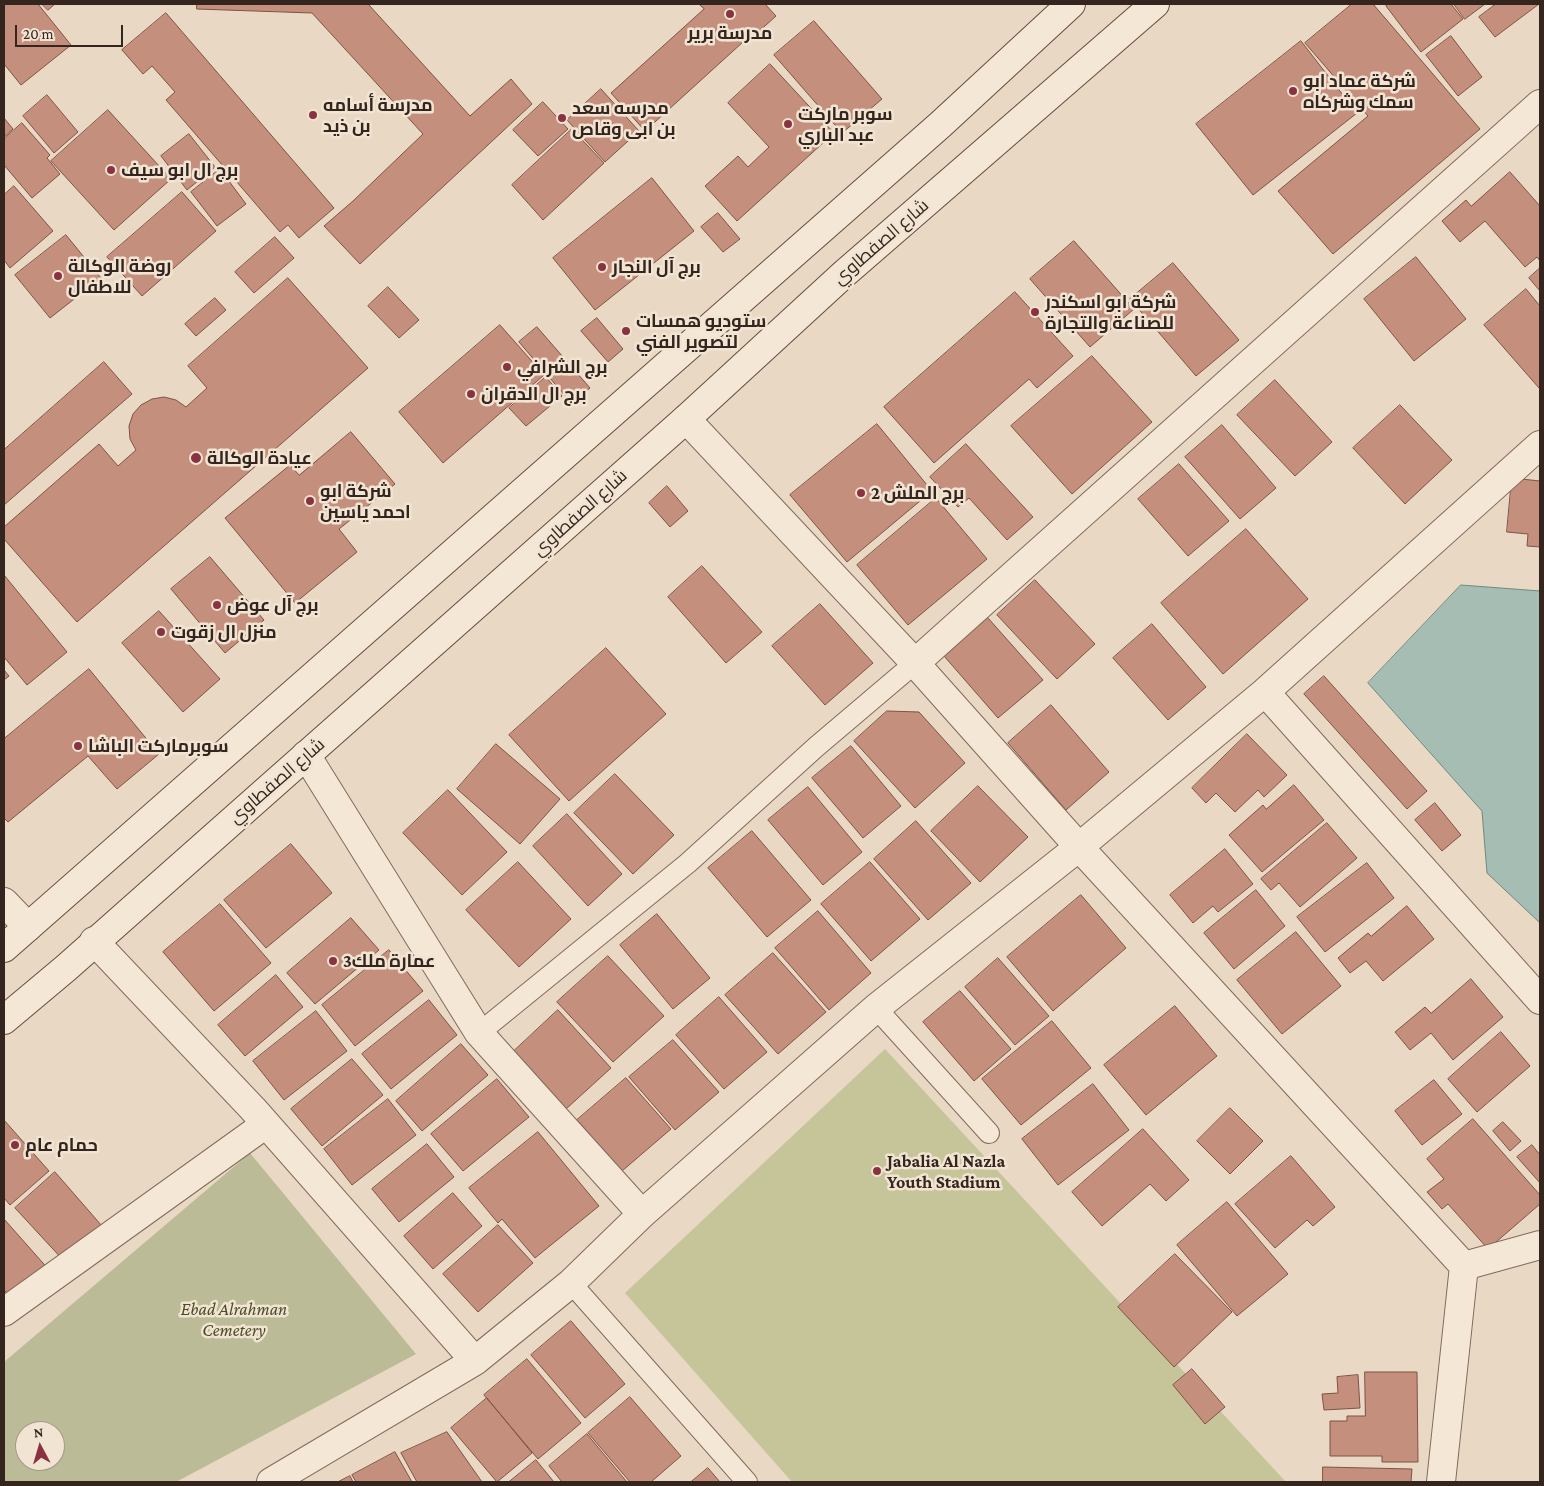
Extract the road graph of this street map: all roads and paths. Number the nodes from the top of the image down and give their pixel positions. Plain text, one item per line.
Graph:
1 (1071, 4) edge
2 (1155, 4) edge
3 (1540, 104) edge
4 (686, 419) junction
5 (1540, 444) edge
6 (915, 663) junction
7 (1265, 692) junction
8 (306, 755) junction
9 (1079, 847) junction
10 (4, 902) edge
11 (28, 927) junction
12 (94, 941) junction
13 (4, 948) edge
14 (1540, 1000) edge
15 (876, 1008) junction
16 (4, 1020) edge
17 (479, 1033) junction
18 (266, 1124) junction
19 (989, 1134) dead end
20 (642, 1214) junction
21 (1540, 1244) edge
22 (1464, 1266) junction
23 (571, 1284) junction
24 (4, 1312) edge
25 (475, 1361) junction
26 (271, 1482) edge
27 (746, 1482) edge
28 (1441, 1482) edge

1 - 11 street
2 - 4 street, شارع الصفطاوي
3 - 6 street
4 - 6 street
4 - 8 street, شارع الصفطاوي
5 - 7 street
6 - 9 street
6 - 17 lane
7 - 9 street
7 - 14 street
8 - 12 street, شارع الصفطاوي
8 - 17 street
9 - 15 street
9 - 22 street
10 - 11 street
11 - 13 street
12 - 16 street, شارع الصفطاوي
12 - 18 street
15 - 19 lane
15 - 20 street
17 - 20 street
18 - 24 street
18 - 25 street
20 - 23 street
21 - 22 street
22 - 28 street
23 - 25 street
23 - 27 lane
25 - 26 street

